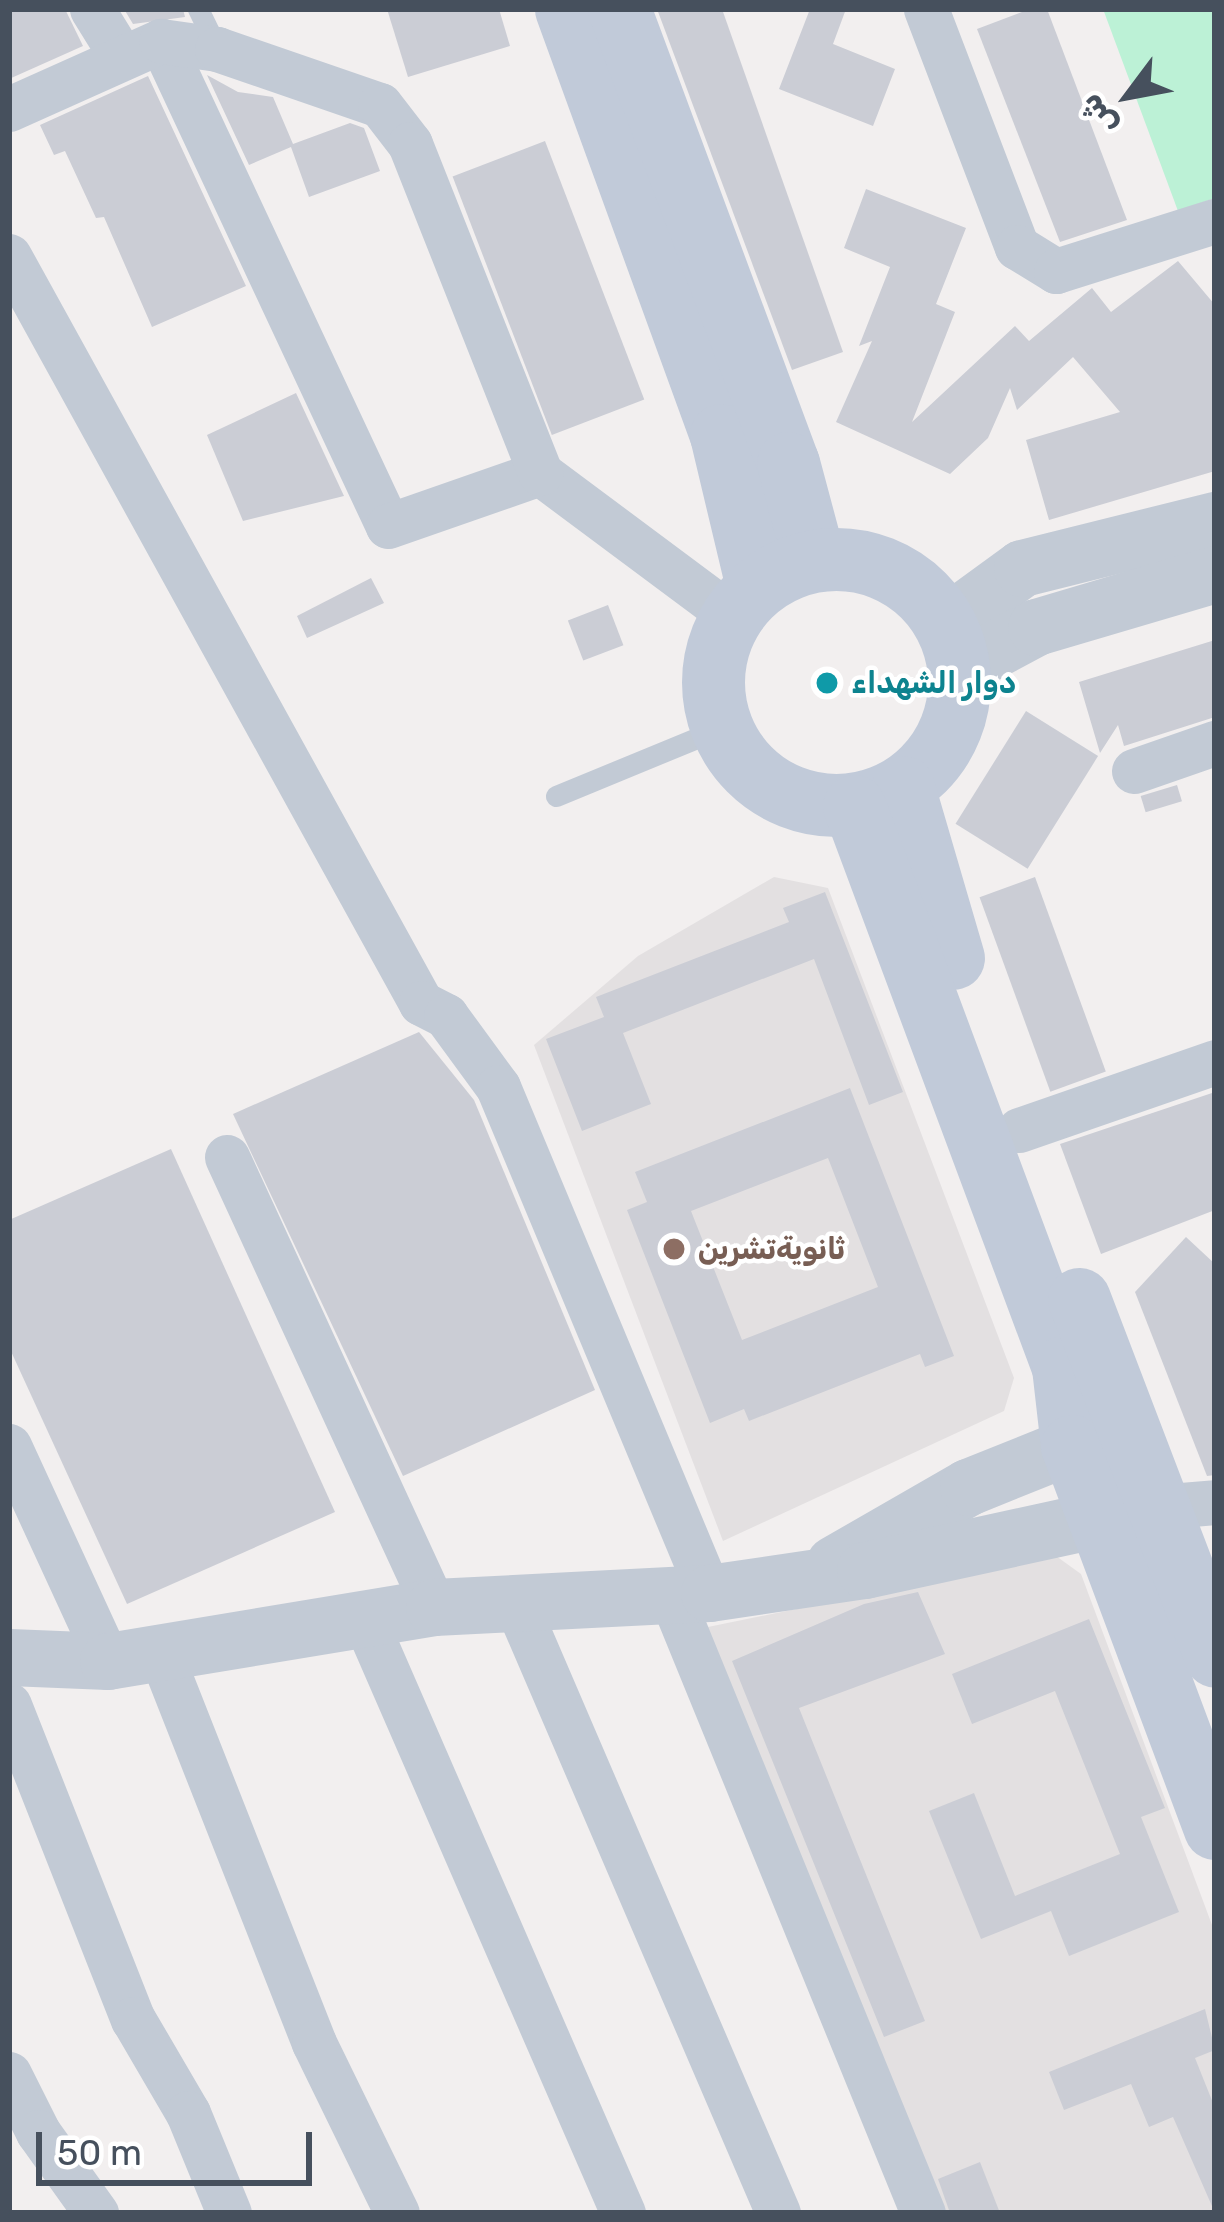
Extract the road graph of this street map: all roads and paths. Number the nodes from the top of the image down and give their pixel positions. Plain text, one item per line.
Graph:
1 (92, 9) edge
2 (566, 9) edge
3 (619, 9) edge
4 (926, 9) edge
5 (208, 29) edge
6 (141, 48) junction
7 (9, 109) edge
8 (1215, 221) edge
9 (9, 256) edge
10 (539, 473) junction
11 (1215, 520) edge
12 (814, 560) junction
13 (1215, 574) edge
14 (744, 601) junction
15 (952, 646) junction
16 (721, 728) junction
17 (1215, 743) edge
18 (1134, 771) dead end
19 (556, 796) dead end
20 (879, 796) junction
21 (1215, 1062) edge
22 (1019, 1130) junction
23 (227, 1156) dead end
24 (1098, 1435) junction
25 (9, 1446) edge
26 (1186, 1504) edge
27 (1096, 1520) junction
28 (821, 1574) junction
29 (689, 1592) junction
30 (515, 1601) junction
31 (434, 1607) junction
32 (364, 1618) junction
33 (134, 1656) junction
34 (1215, 1656) edge
35 (9, 1657) edge
36 (9, 1705) edge
37 (1215, 1828) edge
38 (9, 2074) edge
39 (96, 2213) edge
40 (230, 2213) edge
41 (398, 2213) edge
42 (622, 2213) edge
43 (778, 2213) edge
44 (923, 2213) edge

1 - 6 street
2 - 14 main road
3 - 12 main road
4 - 8 street
5 - 6 street
5 - 10 street
6 - 7 street
6 - 10 street
9 - 29 street
10 - 14 street
11 - 15 street
12 - 14 main road
12 - 15 main road
13 - 15 street
14 - 16 main road
15 - 20 main road
16 - 19 lane
16 - 20 main road
17 - 18 street
20 - 22 main road
20 - 24 main road
21 - 22 street
22 - 24 main road
23 - 31 street
24 - 26 main road
24 - 27 main road
24 - 28 street
25 - 33 street
26 - 27 street
26 - 34 main road
27 - 28 street
27 - 37 main road
28 - 29 street
29 - 30 street
29 - 44 street
30 - 31 street
30 - 43 street
31 - 32 street
32 - 33 street
32 - 42 street
33 - 35 street
33 - 41 street
36 - 40 street
38 - 39 street

